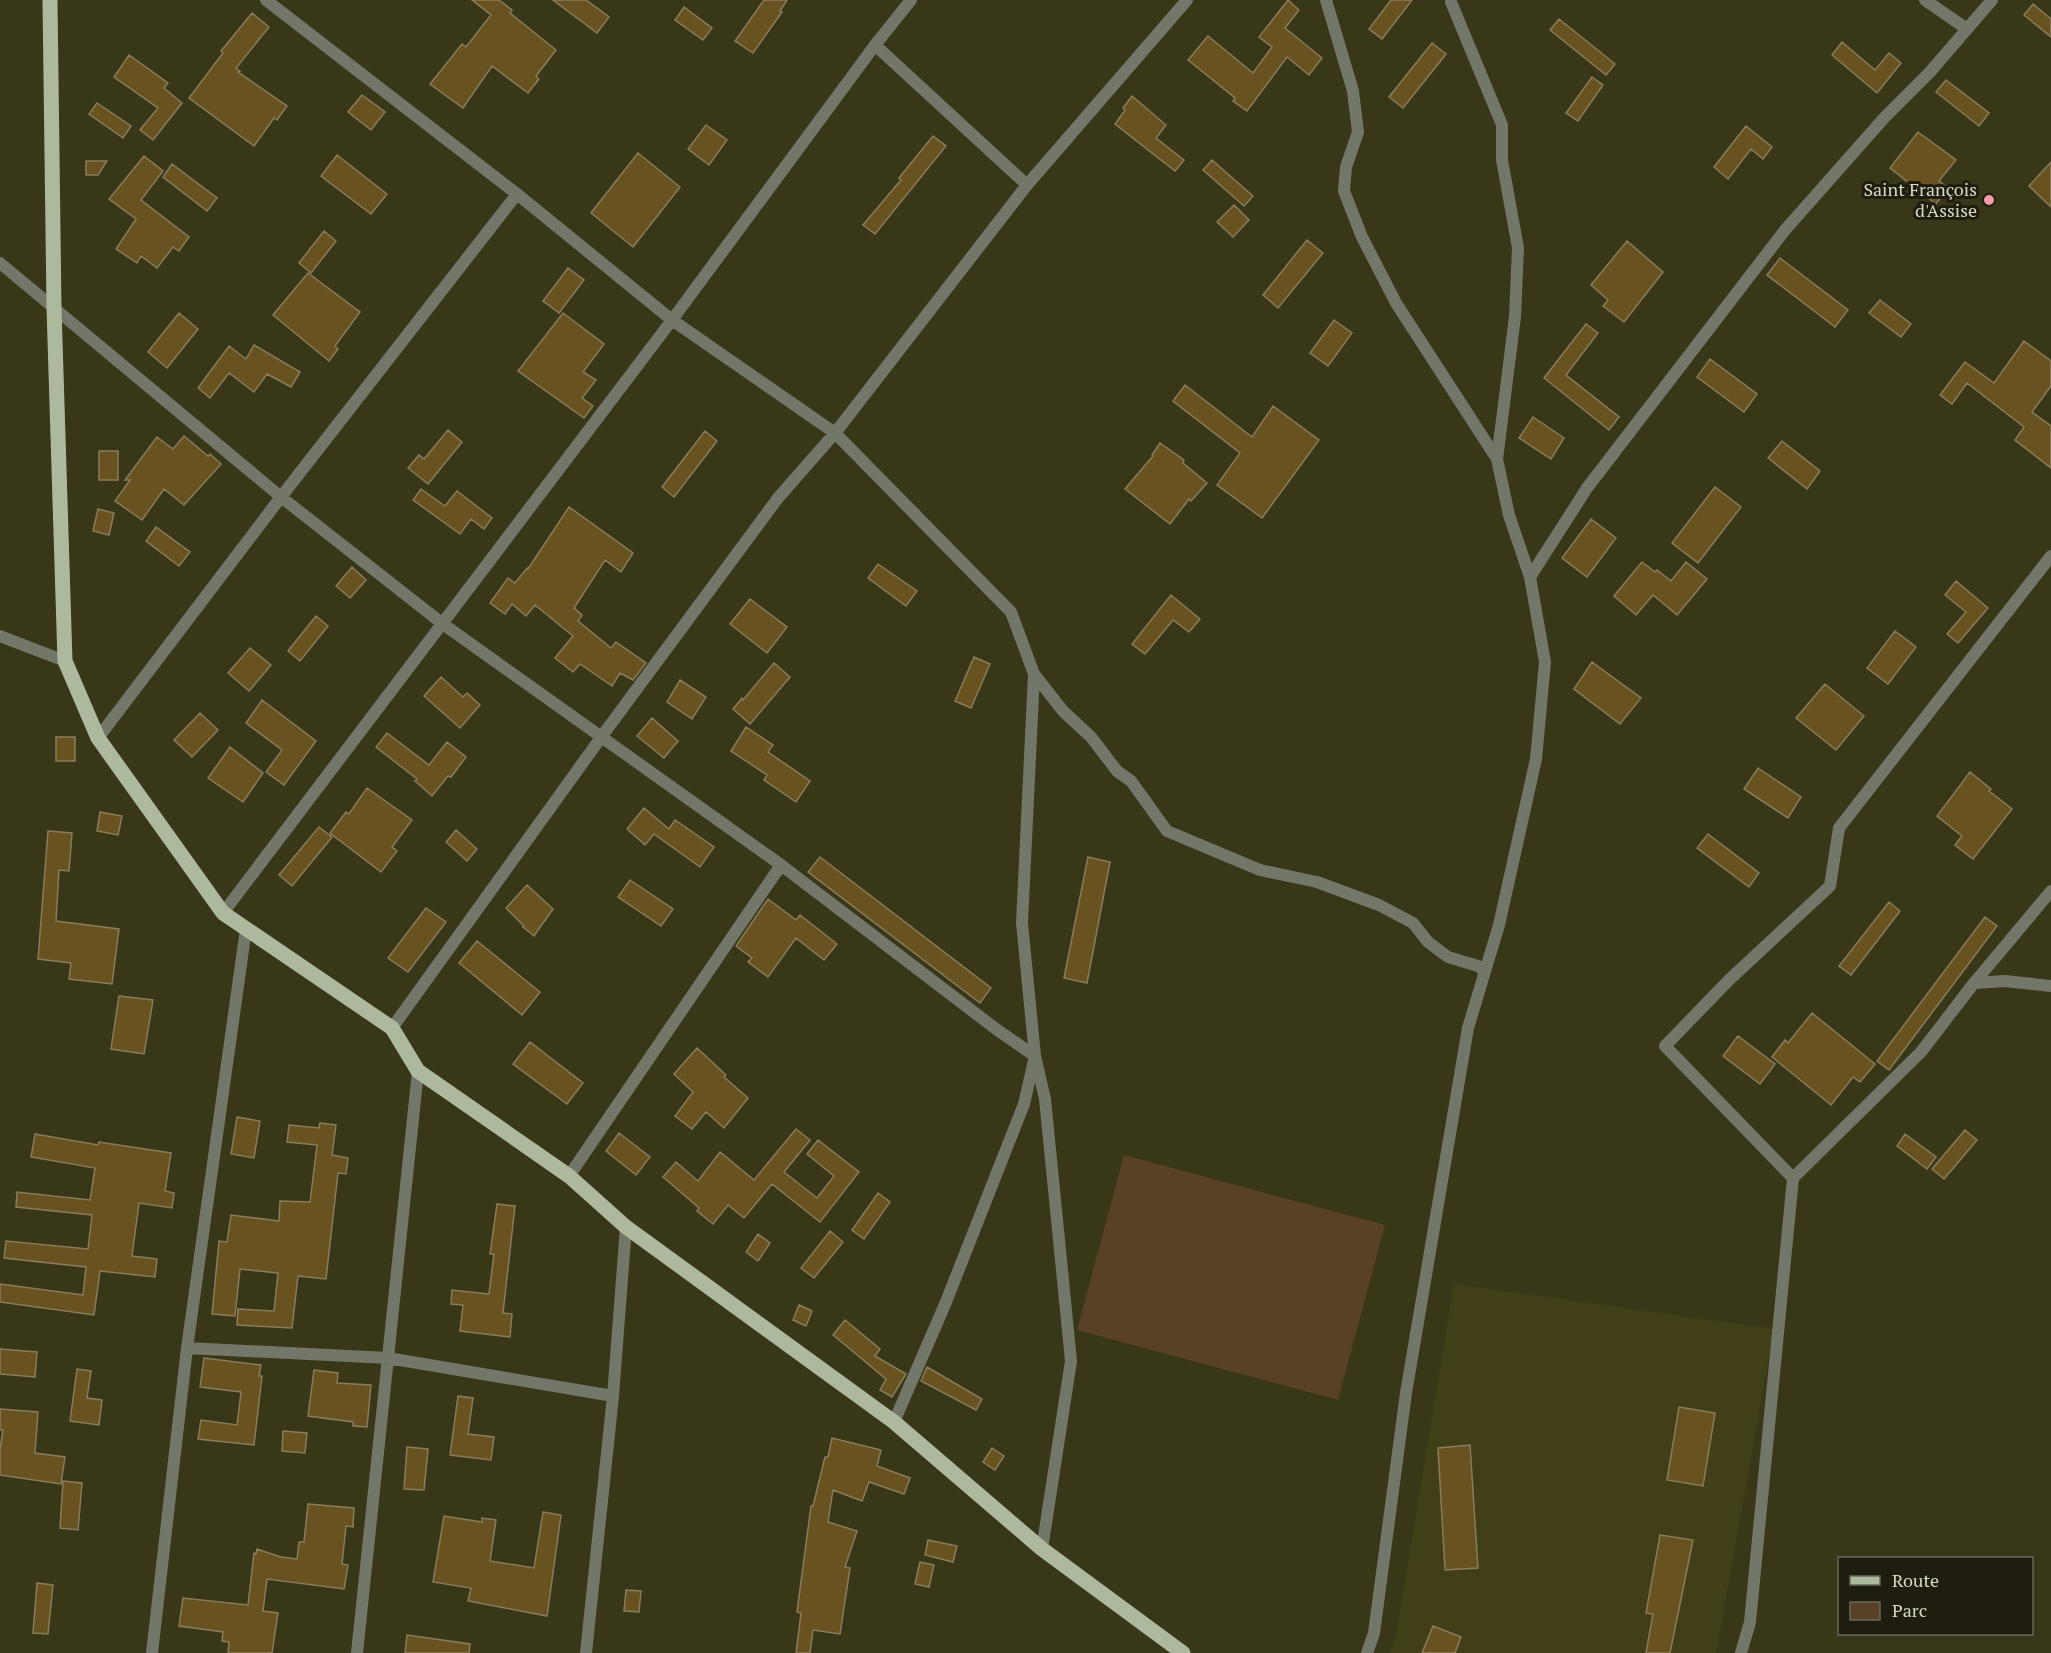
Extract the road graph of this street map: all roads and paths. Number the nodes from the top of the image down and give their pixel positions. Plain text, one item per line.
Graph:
1 (50, 0) edge
2 (266, 0) edge
3 (911, 0) edge
4 (1187, 0) edge
5 (1326, 0) edge
6 (1925, 0) edge
7 (1992, 0) edge
8 (1451, 2) dead end
9 (1967, 29) junction
10 (875, 45) junction
11 (1027, 185) junction
12 (517, 194) junction
13 (0, 263) edge
14 (54, 308) junction
15 (672, 320) junction
16 (835, 433) junction
17 (1497, 459) junction
18 (281, 497) junction
19 (2051, 556) edge
20 (1530, 577) junction
21 (442, 624) junction
22 (0, 636) edge
23 (65, 661) junction
24 (1034, 674) junction
25 (602, 736) junction
26 (98, 738) junction
27 (781, 865) junction
28 (2051, 891) edge
29 (223, 913) junction
30 (246, 929) junction
31 (1485, 971) junction
32 (1974, 983) junction
33 (2051, 986) edge
34 (392, 1028) junction
35 (1035, 1056) junction
36 (418, 1071) junction
37 (569, 1176) junction
38 (1793, 1178) junction
39 (626, 1227) junction
40 (187, 1348) junction
41 (388, 1358) junction
42 (613, 1396) junction
43 (894, 1422) junction
44 (1042, 1549) junction
45 (152, 1653) edge
46 (357, 1653) edge
47 (586, 1653) edge
48 (1183, 1653) edge
49 (1367, 1653) edge
50 (1741, 1653) edge

1 - 14 main road
2 - 12 street
3 - 10 street
4 - 11 street
5 - 17 street
6 - 9 street
7 - 9 street
8 - 17 street
9 - 20 street
10 - 11 street
10 - 15 street
11 - 16 street
12 - 15 street
12 - 18 street
13 - 14 street
14 - 18 street
14 - 23 main road
15 - 16 street
15 - 21 street
16 - 24 street
16 - 25 street
17 - 20 street
18 - 21 street
18 - 26 street
19 - 38 street
20 - 31 street
21 - 25 street
21 - 29 street
22 - 23 street
23 - 26 main road
24 - 31 street
24 - 35 street
25 - 27 street
25 - 34 street
26 - 29 main road
27 - 35 street
27 - 37 street
28 - 32 street
29 - 30 main road
30 - 34 main road
30 - 40 street
31 - 49 street
32 - 33 street
32 - 38 street
34 - 36 main road
35 - 43 street
35 - 44 street
36 - 37 main road
36 - 41 street
37 - 39 main road
38 - 50 street
39 - 42 street
39 - 43 main road
40 - 41 street
40 - 45 street
41 - 42 street
41 - 46 street
42 - 47 street
43 - 44 main road
44 - 48 main road

